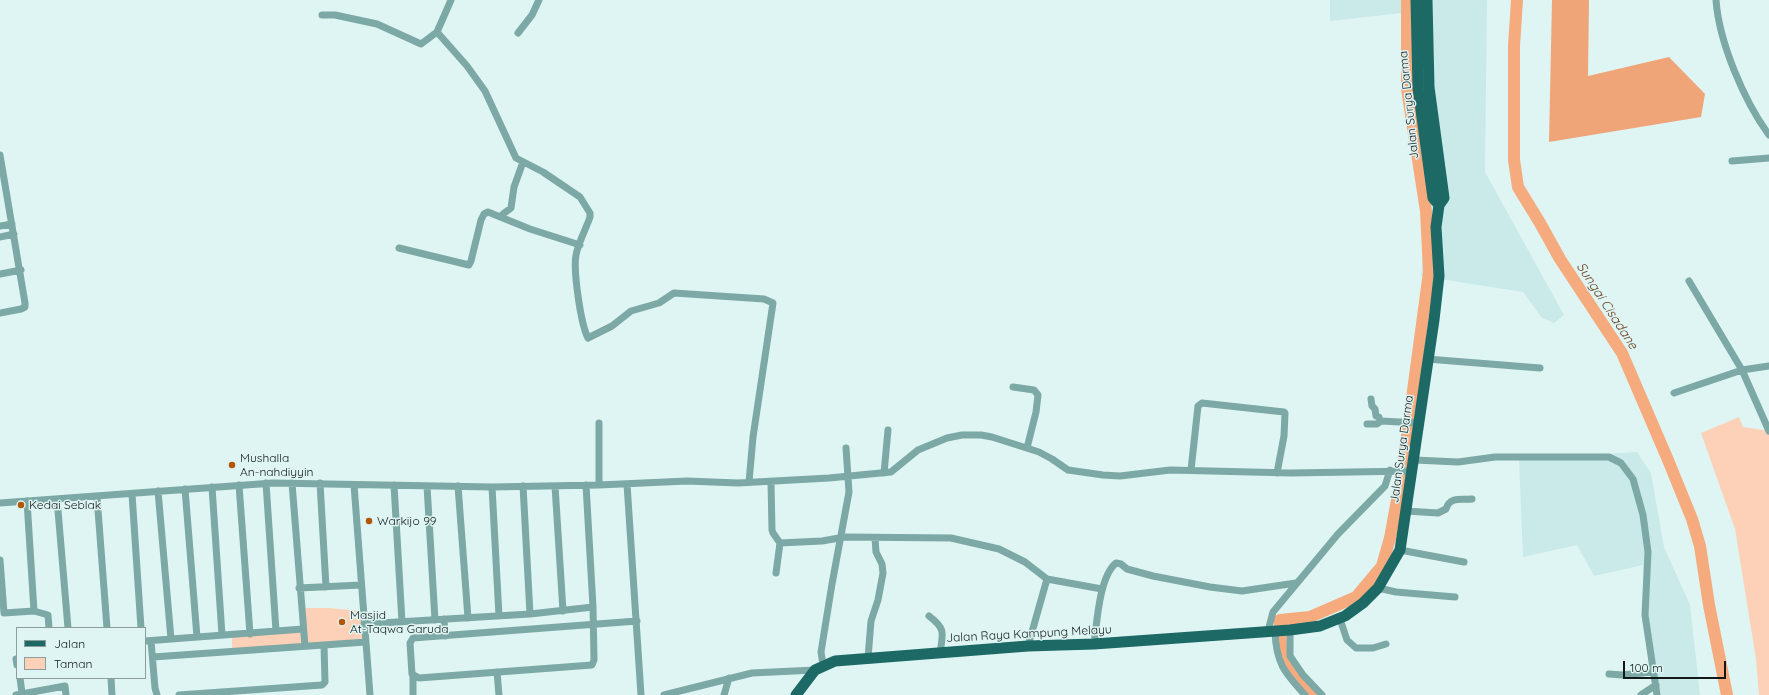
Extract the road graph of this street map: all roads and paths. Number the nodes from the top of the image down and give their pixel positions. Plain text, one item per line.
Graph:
1 (451, 0) edge
2 (538, 0) edge
3 (1416, 0) edge
4 (1427, 0) edge
5 (1716, 0) edge
6 (322, 15) dead end
7 (438, 32) junction
8 (518, 34) dead end
9 (1769, 135) edge
10 (0, 155) edge
11 (1769, 158) edge
12 (1732, 161) dead end
13 (523, 162) junction
14 (3, 188) edge
15 (1439, 205) junction
16 (501, 217) junction
17 (12, 224) junction
18 (0, 226) edge
19 (14, 234) junction
20 (0, 237) edge
21 (580, 246) junction
22 (399, 248) dead end
23 (21, 270) junction
24 (0, 274) edge
25 (1689, 281) dead end
26 (0, 313) edge
27 (1427, 359) junction
28 (1769, 366) edge
29 (1540, 368) dead end
30 (1742, 370) junction
31 (1013, 387) dead end
32 (1674, 393) dead end
33 (1371, 399) dead end
34 (1380, 421) junction
35 (1417, 422) junction
36 (599, 423) dead end
37 (1367, 424) dead end
38 (888, 430) dead end
39 (1769, 431) edge
40 (846, 448) dead end
41 (1027, 448) junction
42 (1412, 467) junction
43 (1191, 470) junction
44 (1390, 470) junction
45 (884, 473) junction
46 (1277, 473) junction
47 (848, 475) junction
48 (292, 482) junction
49 (749, 482) junction
50 (771, 482) junction
51 (266, 483) junction
52 (320, 483) junction
53 (627, 484) junction
54 (238, 485) junction
55 (354, 485) junction
56 (394, 485) junction
57 (599, 485) junction
58 (427, 486) junction
59 (458, 486) junction
60 (523, 486) junction
61 (555, 486) junction
62 (586, 486) junction
63 (212, 487) junction
64 (492, 487) junction
65 (185, 489) junction
66 (158, 491) junction
67 (132, 494) junction
68 (97, 496) junction
69 (58, 499) junction
70 (1472, 499) dead end
71 (28, 501) junction
72 (0, 503) edge
73 (1406, 511) junction
74 (840, 538) junction
75 (875, 538) junction
76 (780, 543) junction
77 (1400, 550) junction
78 (0, 560) edge
79 (1464, 562) dead end
80 (776, 573) dead end
81 (1047, 579) junction
82 (1296, 583) junction
83 (361, 585) junction
84 (326, 587) junction
85 (299, 588) junction
86 (1378, 588) junction
87 (1102, 590) junction
88 (1455, 597) dead end
89 (593, 607) junction
90 (563, 610) junction
91 (34, 611) junction
92 (530, 614) junction
93 (499, 616) junction
94 (930, 616) dead end
95 (468, 618) junction
96 (1340, 618) junction
97 (444, 619) junction
98 (435, 620) junction
99 (637, 621) junction
100 (402, 622) junction
101 (364, 624) junction
102 (593, 624) junction
103 (49, 627) edge
104 (68, 627) edge
105 (107, 627) edge
106 (141, 627) edge
107 (303, 629) junction
108 (276, 631) junction
109 (1280, 631) junction
110 (250, 634) junction
111 (222, 635) junction
112 (445, 636) junction
113 (197, 637) junction
114 (171, 639) junction
115 (148, 641) edge
116 (366, 642) junction
117 (1094, 644) junction
118 (1386, 644) dead end
119 (324, 645) junction
120 (305, 646) junction
121 (1028, 646) junction
122 (940, 652) junction
123 (153, 657) junction
124 (868, 658) junction
125 (819, 668) junction
126 (497, 672) junction
127 (1654, 672) junction
128 (1609, 674) dead end
129 (413, 676) junction
130 (729, 678) junction
131 (20, 679) edge
132 (65, 679) edge
133 (111, 679) edge
134 (1656, 685) junction
135 (65, 686) junction
136 (240, 693) edge
137 (19, 694) edge
138 (66, 695) edge
139 (112, 695) edge
140 (157, 695) edge
141 (179, 695) edge
142 (370, 695) edge
143 (413, 695) edge
144 (499, 695) edge
145 (641, 695) edge
146 (664, 695) edge
147 (724, 695) edge
148 (796, 695) edge
149 (1304, 695) edge
150 (1322, 695) edge
151 (1640, 695) edge
152 (1658, 695) edge

1 - 7 street
2 - 8 street
3 - 15 main road, Jalan Surya Darma
4 - 15 main road, Jalan Surya Darma
5 - 9 street
6 - 7 street
7 - 13 street
10 - 14 street
11 - 12 street
13 - 16 street
13 - 21 street
14 - 17 street
15 - 27 main road, Jalan Surya Darma
16 - 21 street
16 - 22 street
17 - 18 street
17 - 19 street
19 - 20 street
19 - 23 street
21 - 49 street
23 - 24 street
23 - 26 street
25 - 30 street
27 - 29 street
27 - 35 main road, Jalan Surya Darma
28 - 30 street
30 - 32 street
30 - 39 street
31 - 41 street
33 - 34 street
34 - 35 street
34 - 37 street
35 - 42 main road, Jalan Surya Darma
36 - 57 street
38 - 45 street
40 - 47 street
41 - 43 street
41 - 45 street
42 - 44 street
42 - 73 main road, Jalan Surya Darma
42 - 127 street
43 - 46 street
43 - 46 street
44 - 46 street
44 - 82 street
45 - 47 street
47 - 50 street
47 - 74 street
48 - 51 street
48 - 52 street
48 - 85 street
49 - 50 street
49 - 53 street
50 - 76 street
51 - 54 street
51 - 108 street
52 - 55 street
52 - 84 street
53 - 57 street
53 - 99 street
54 - 63 street
54 - 110 street
55 - 56 street
55 - 83 street
56 - 58 street
56 - 100 street
57 - 62 street
58 - 59 street
58 - 98 street
59 - 64 street
59 - 95 street
60 - 61 street
60 - 64 street
60 - 92 street
61 - 62 street
61 - 90 street
62 - 89 street
63 - 65 street
63 - 111 street
64 - 93 street
65 - 66 street
65 - 113 street
66 - 67 street
66 - 114 street
67 - 68 street
67 - 106 street
68 - 69 street
68 - 105 street
69 - 71 street
69 - 104 street
70 - 73 street
71 - 72 street
71 - 91 street
73 - 77 main road, Jalan Surya Darma
74 - 75 street
74 - 76 street
74 - 125 street
75 - 81 street
75 - 124 street
76 - 80 street
77 - 79 street
77 - 86 main road, Jalan Surya Darma
78 - 91 street
81 - 87 street
81 - 121 street
82 - 87 street
82 - 109 street
83 - 84 street
83 - 101 street
84 - 85 street
85 - 107 street
86 - 88 street
86 - 96 main road, Jalan Surya Darma
87 - 117 street
89 - 90 street
89 - 102 street
90 - 92 street
91 - 103 street
92 - 93 street
93 - 95 street
94 - 122 street
95 - 97 street
96 - 109 main road, Jalan Surya Darma
96 - 118 street
97 - 98 street
97 - 112 street
98 - 100 street
99 - 102 street
99 - 145 street
100 - 101 street
101 - 116 street
102 - 112 street
102 - 126 street
107 - 108 street
107 - 120 street
108 - 110 street
109 - 117 main road, Jalan Raya Kampung Melayu
109 - 149 street
109 - 150 street
110 - 111 street
111 - 113 street
112 - 129 street
113 - 114 street
114 - 115 street
115 - 123 street
116 - 119 street
116 - 142 street
117 - 121 main road, Jalan Raya Kampung Melayu
119 - 120 street
119 - 136 street
120 - 123 street
121 - 122 main road, Jalan Raya Kampung Melayu
122 - 124 main road, Jalan Raya Kampung Melayu
123 - 140 street
124 - 125 main road, Jalan Raya Kampung Melayu
125 - 130 street
125 - 148 main road
126 - 129 street
126 - 144 street
127 - 128 street
127 - 134 street
129 - 143 street
130 - 146 street
130 - 147 street
131 - 137 street
132 - 135 street
133 - 139 street
134 - 151 street
134 - 152 street
135 - 137 street
135 - 138 street
136 - 141 street

